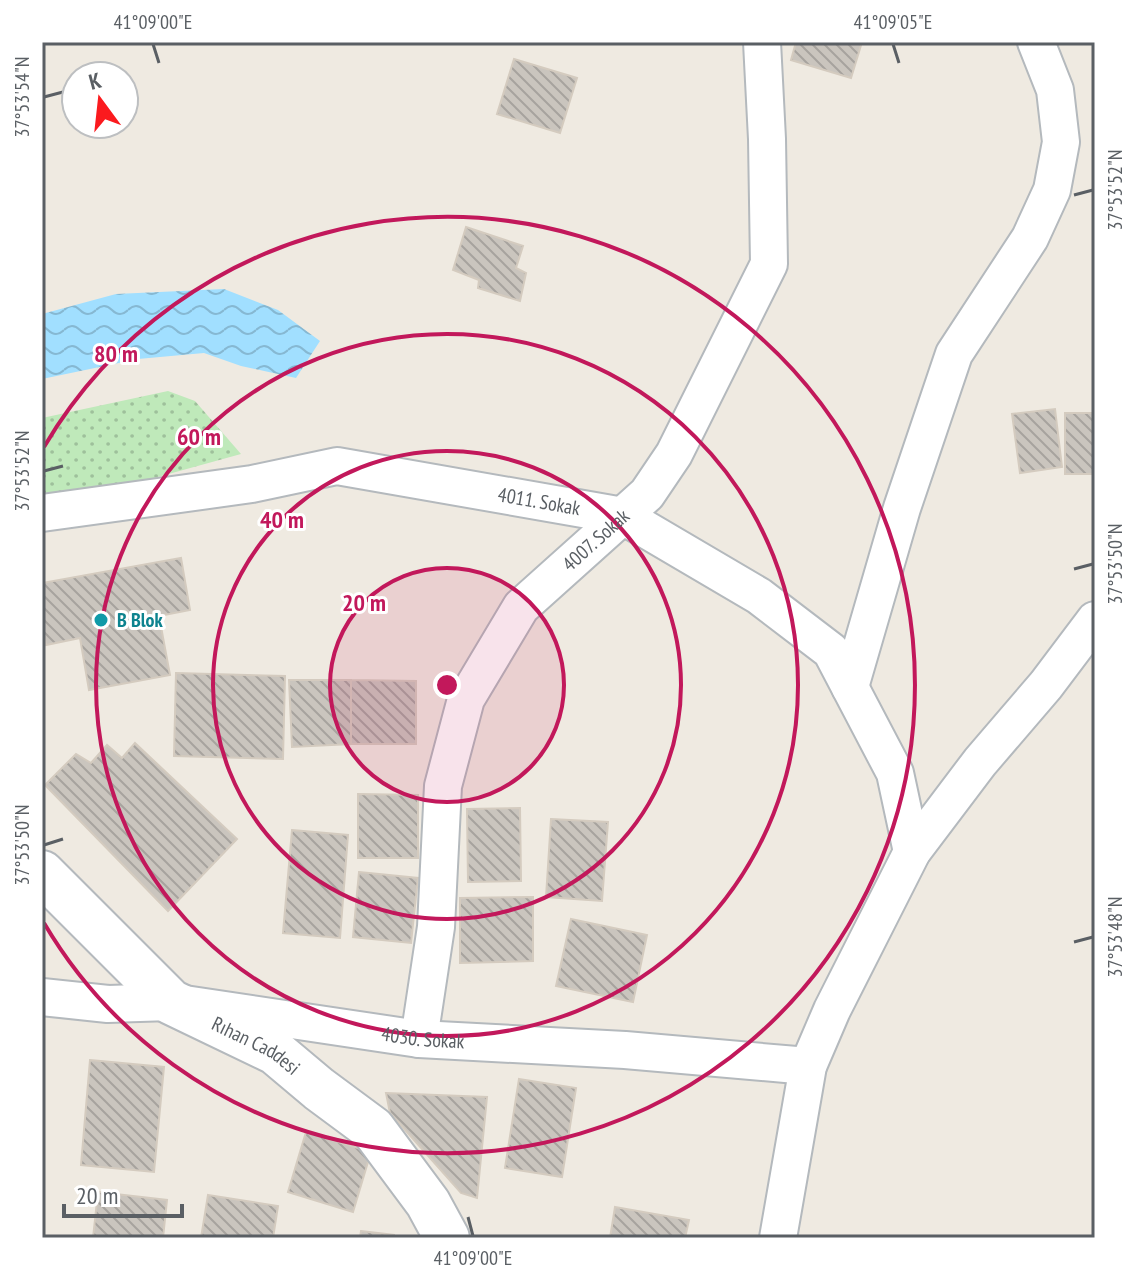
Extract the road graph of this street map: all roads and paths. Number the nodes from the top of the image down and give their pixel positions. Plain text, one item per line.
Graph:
1 (762, 42) edge
2 (1036, 42) edge
3 (42, 513) edge
4 (623, 516) junction
5 (1095, 620) edge
6 (850, 687) junction
7 (912, 852) junction
8 (42, 873) edge
9 (42, 997) edge
10 (171, 1002) junction
11 (419, 1039) junction
12 (808, 1066) junction
13 (447, 1238) edge
14 (778, 1238) edge

1 - 4 street, 4007. Sokak
2 - 6 street
3 - 4 street, 4011. Sokak
4 - 6 street, 4011. Sokak
4 - 11 street, 4007. Sokak
5 - 7 street
6 - 7 street, 4011. Sokak
7 - 12 street
8 - 10 street, Rıhan Caddesi
9 - 10 street, 4030. Sokak
10 - 11 street, 4030. Sokak
10 - 13 street, Rıhan Caddesi
11 - 12 street, 4030. Sokak
12 - 14 street

